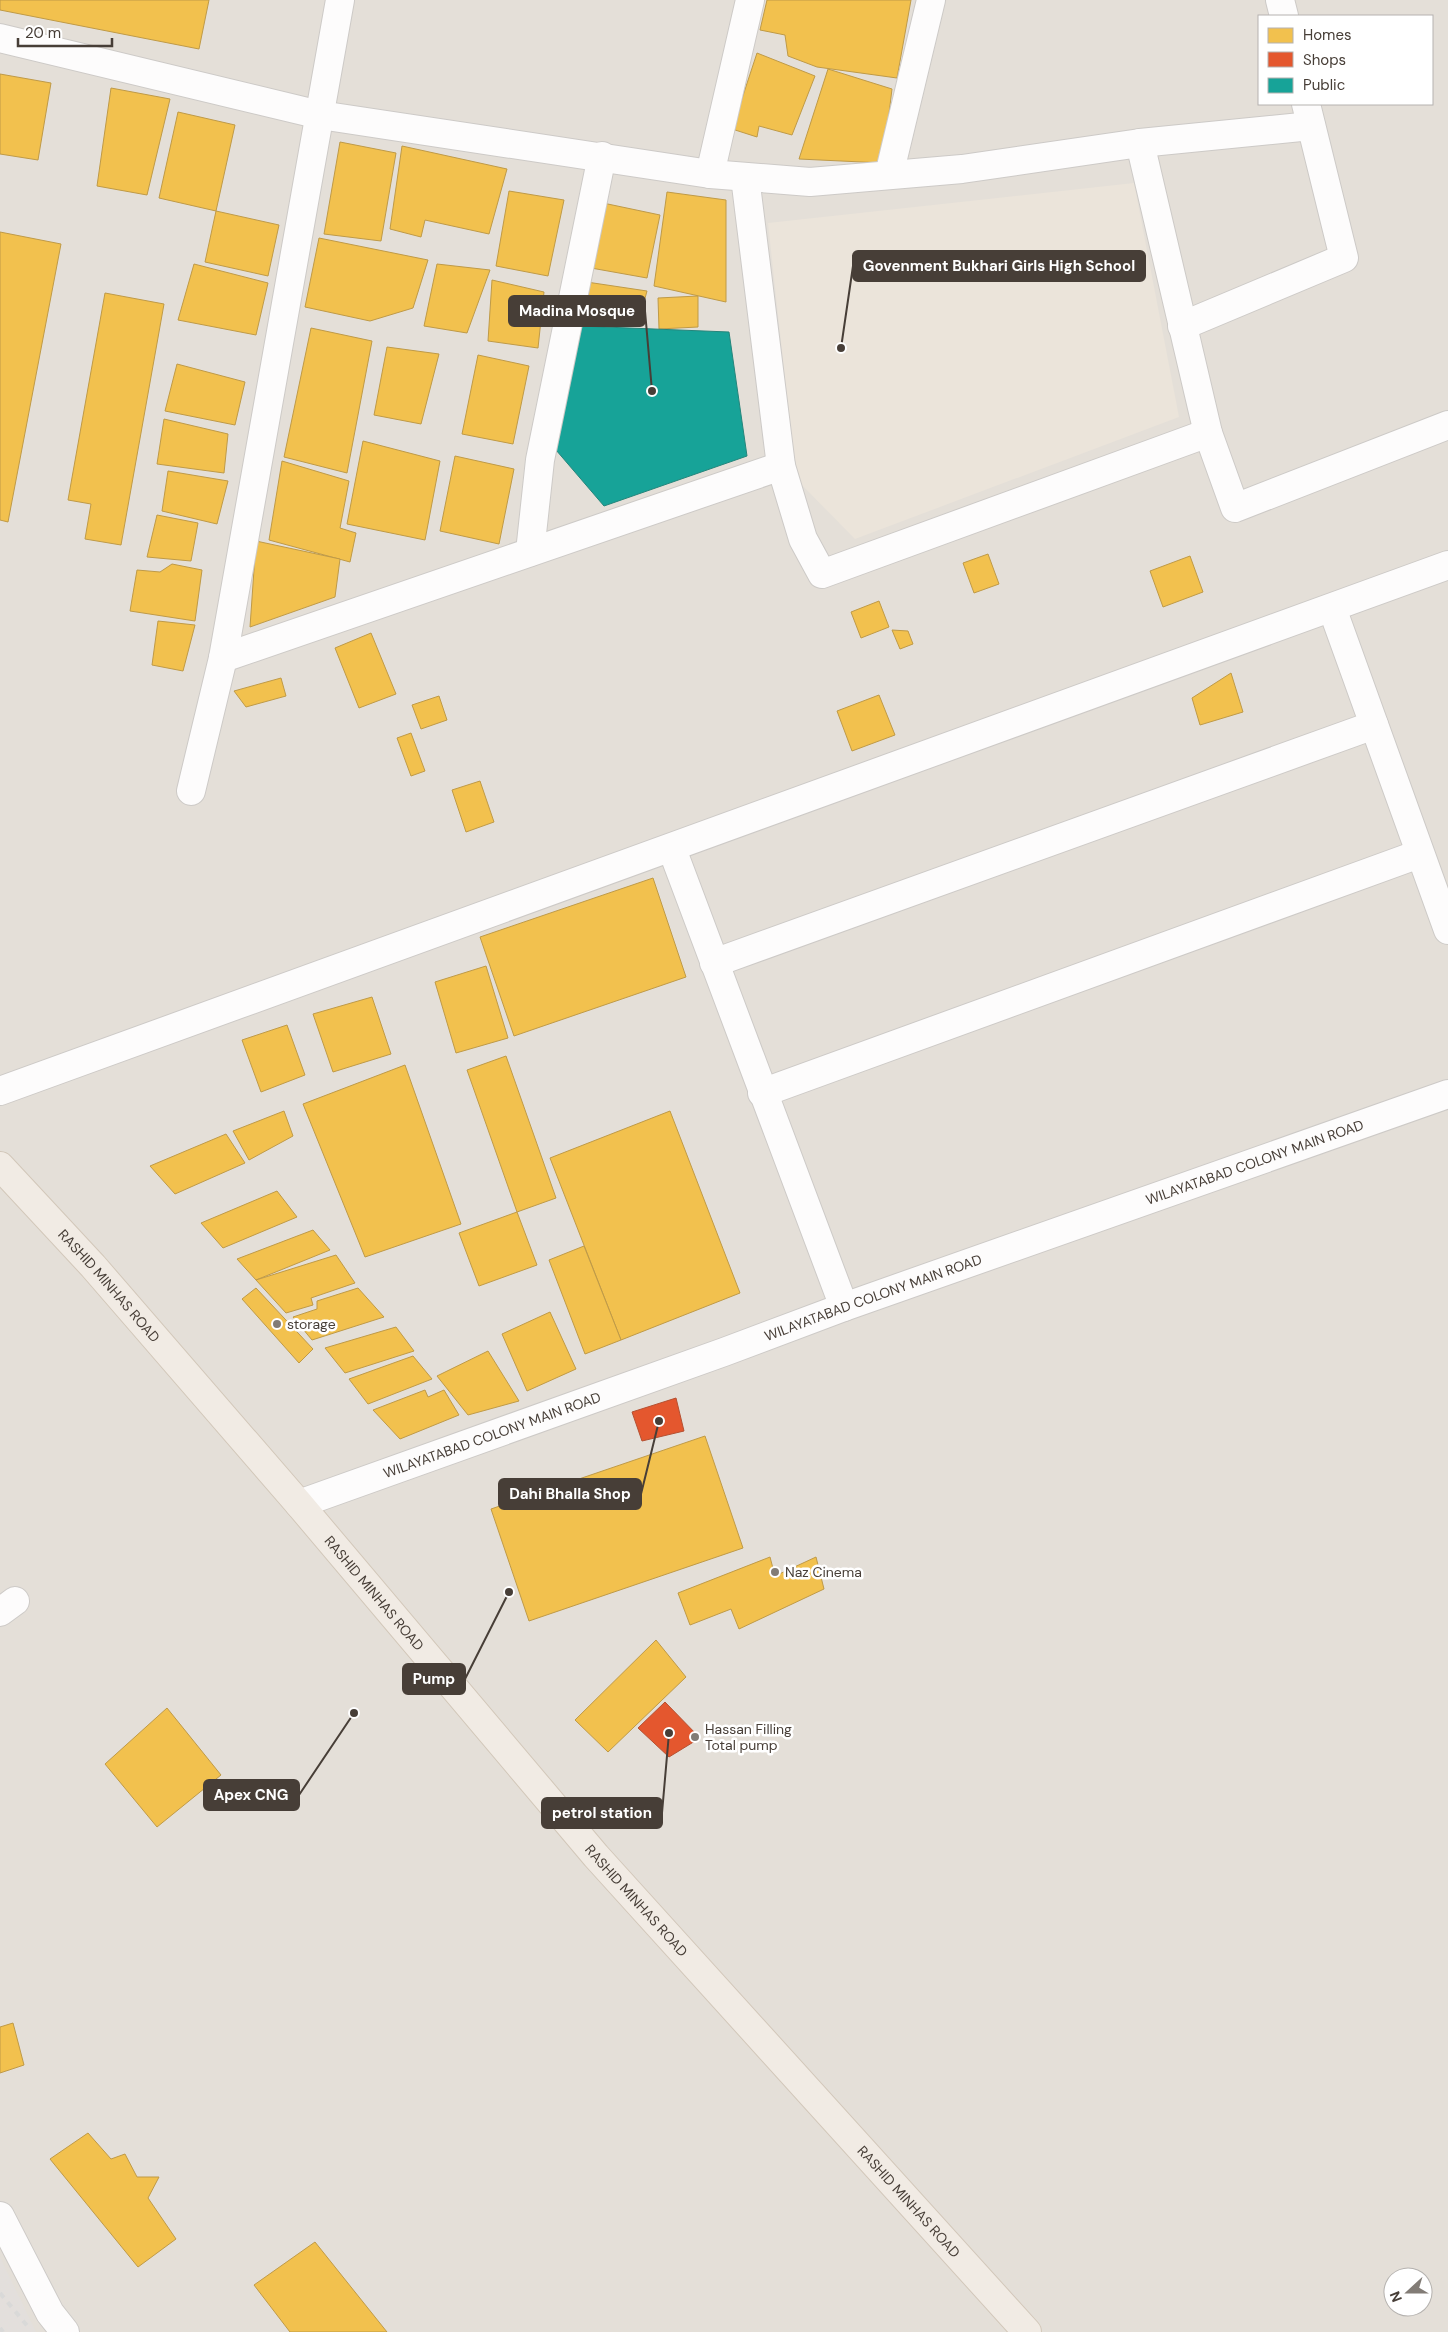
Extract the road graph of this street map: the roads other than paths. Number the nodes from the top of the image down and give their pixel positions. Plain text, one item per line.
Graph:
1 (340, 0) edge
2 (750, 0) edge
3 (930, 0) edge
4 (1280, 0) edge
5 (1284, 15) edge
6 (0, 38) edge
7 (320, 115) junction
8 (1309, 115) edge
9 (1140, 143) junction
10 (602, 156) junction
11 (710, 174) junction
12 (888, 176) junction
13 (745, 177) junction
14 (1182, 326) junction
15 (1448, 425) edge
16 (1208, 434) junction
17 (781, 466) junction
18 (530, 552) junction
19 (1448, 565) edge
20 (1332, 608) junction
21 (223, 658) junction
22 (1374, 725) junction
23 (191, 791) dead end
24 (672, 849) junction
25 (1420, 854) junction
26 (1448, 930) edge
27 (714, 962) junction
28 (0, 1091) edge
29 (762, 1093) junction
30 (1448, 1094) edge
31 (0, 1166) edge
32 (844, 1307) junction
33 (299, 1504) junction
34 (0, 2216) edge
35 (64, 2332) edge
36 (1027, 2332) edge

1 - 7 street
2 - 11 street
3 - 12 street
4 - 5 street
6 - 7 street
7 - 10 street
7 - 21 street
8 - 9 street
8 - 14 street
9 - 12 street
9 - 14 street
10 - 11 street
10 - 18 street
11 - 13 street
12 - 13 street
13 - 17 street
14 - 16 street
15 - 16 street
16 - 17 street
17 - 18 street
18 - 21 street
19 - 20 street
20 - 22 street
20 - 24 street
21 - 23 street
22 - 25 street
22 - 27 street
24 - 27 street
24 - 28 street
25 - 26 street
25 - 29 street
27 - 29 street
29 - 32 street
30 - 32 street, WILAYATABAD COLONY MAIN ROAD
31 - 33 main road, RASHID MINHAS ROAD
32 - 33 street, WILAYATABAD COLONY MAIN ROAD
33 - 36 main road, RASHID MINHAS ROAD
34 - 35 street

